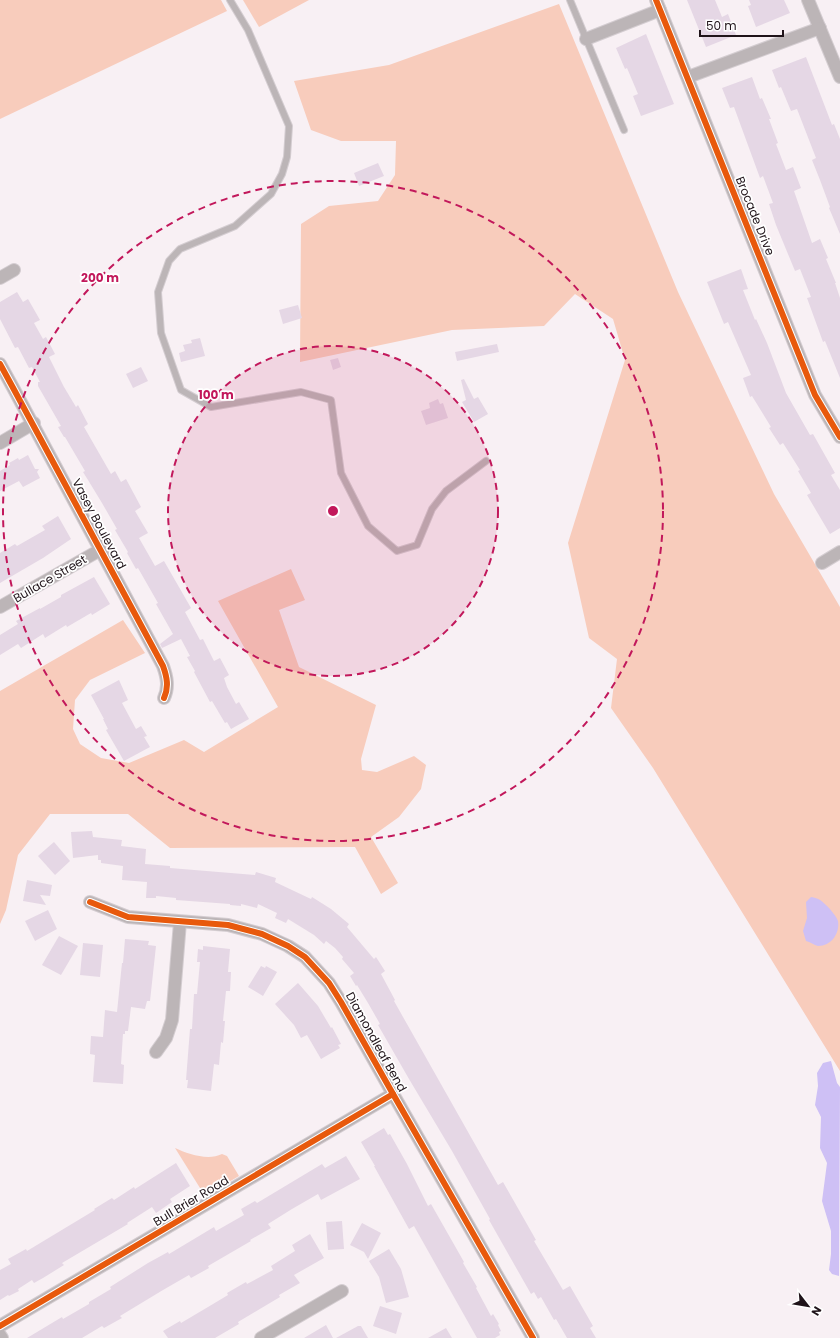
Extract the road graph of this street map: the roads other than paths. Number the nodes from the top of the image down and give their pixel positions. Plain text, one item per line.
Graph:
1 (230, 0) edge
2 (570, 0) edge
3 (808, 0) edge
4 (658, 5) edge
5 (820, 28) junction
6 (586, 39) junction
7 (688, 77) junction
8 (840, 77) edge
9 (624, 130) dead end
10 (14, 270) dead end
11 (0, 278) edge
12 (0, 364) edge
13 (34, 423) junction
14 (840, 436) edge
15 (0, 443) edge
16 (486, 461) dead end
17 (100, 550) junction
18 (840, 552) edge
19 (822, 563) dead end
20 (0, 607) edge
21 (164, 698) dead end
22 (90, 902) dead end
23 (180, 922) junction
24 (156, 1052) dead end
25 (392, 1094) junction
26 (342, 1290) dead end
27 (0, 1326) edge
28 (0, 1335) edge
29 (2, 1338) edge
30 (261, 1338) edge
31 (533, 1338) edge

1 - 16 lane
2 - 6 lane
3 - 5 street
4 - 6 street
4 - 7 street, Brocade Drive
5 - 7 street
5 - 8 street
6 - 9 lane
7 - 14 street, Brocade Drive
10 - 11 street
12 - 13 street, Vasey Boulevard
13 - 15 street
13 - 17 street, Vasey Boulevard
17 - 20 street, Bullace Street
17 - 21 street, Vasey Boulevard
18 - 19 street
22 - 23 street, Diamondleaf Bend
23 - 24 street
23 - 25 street, Diamondleaf Bend
25 - 27 street, Bull Brier Road
25 - 31 street, Diamondleaf Bend
26 - 30 street
28 - 29 street

